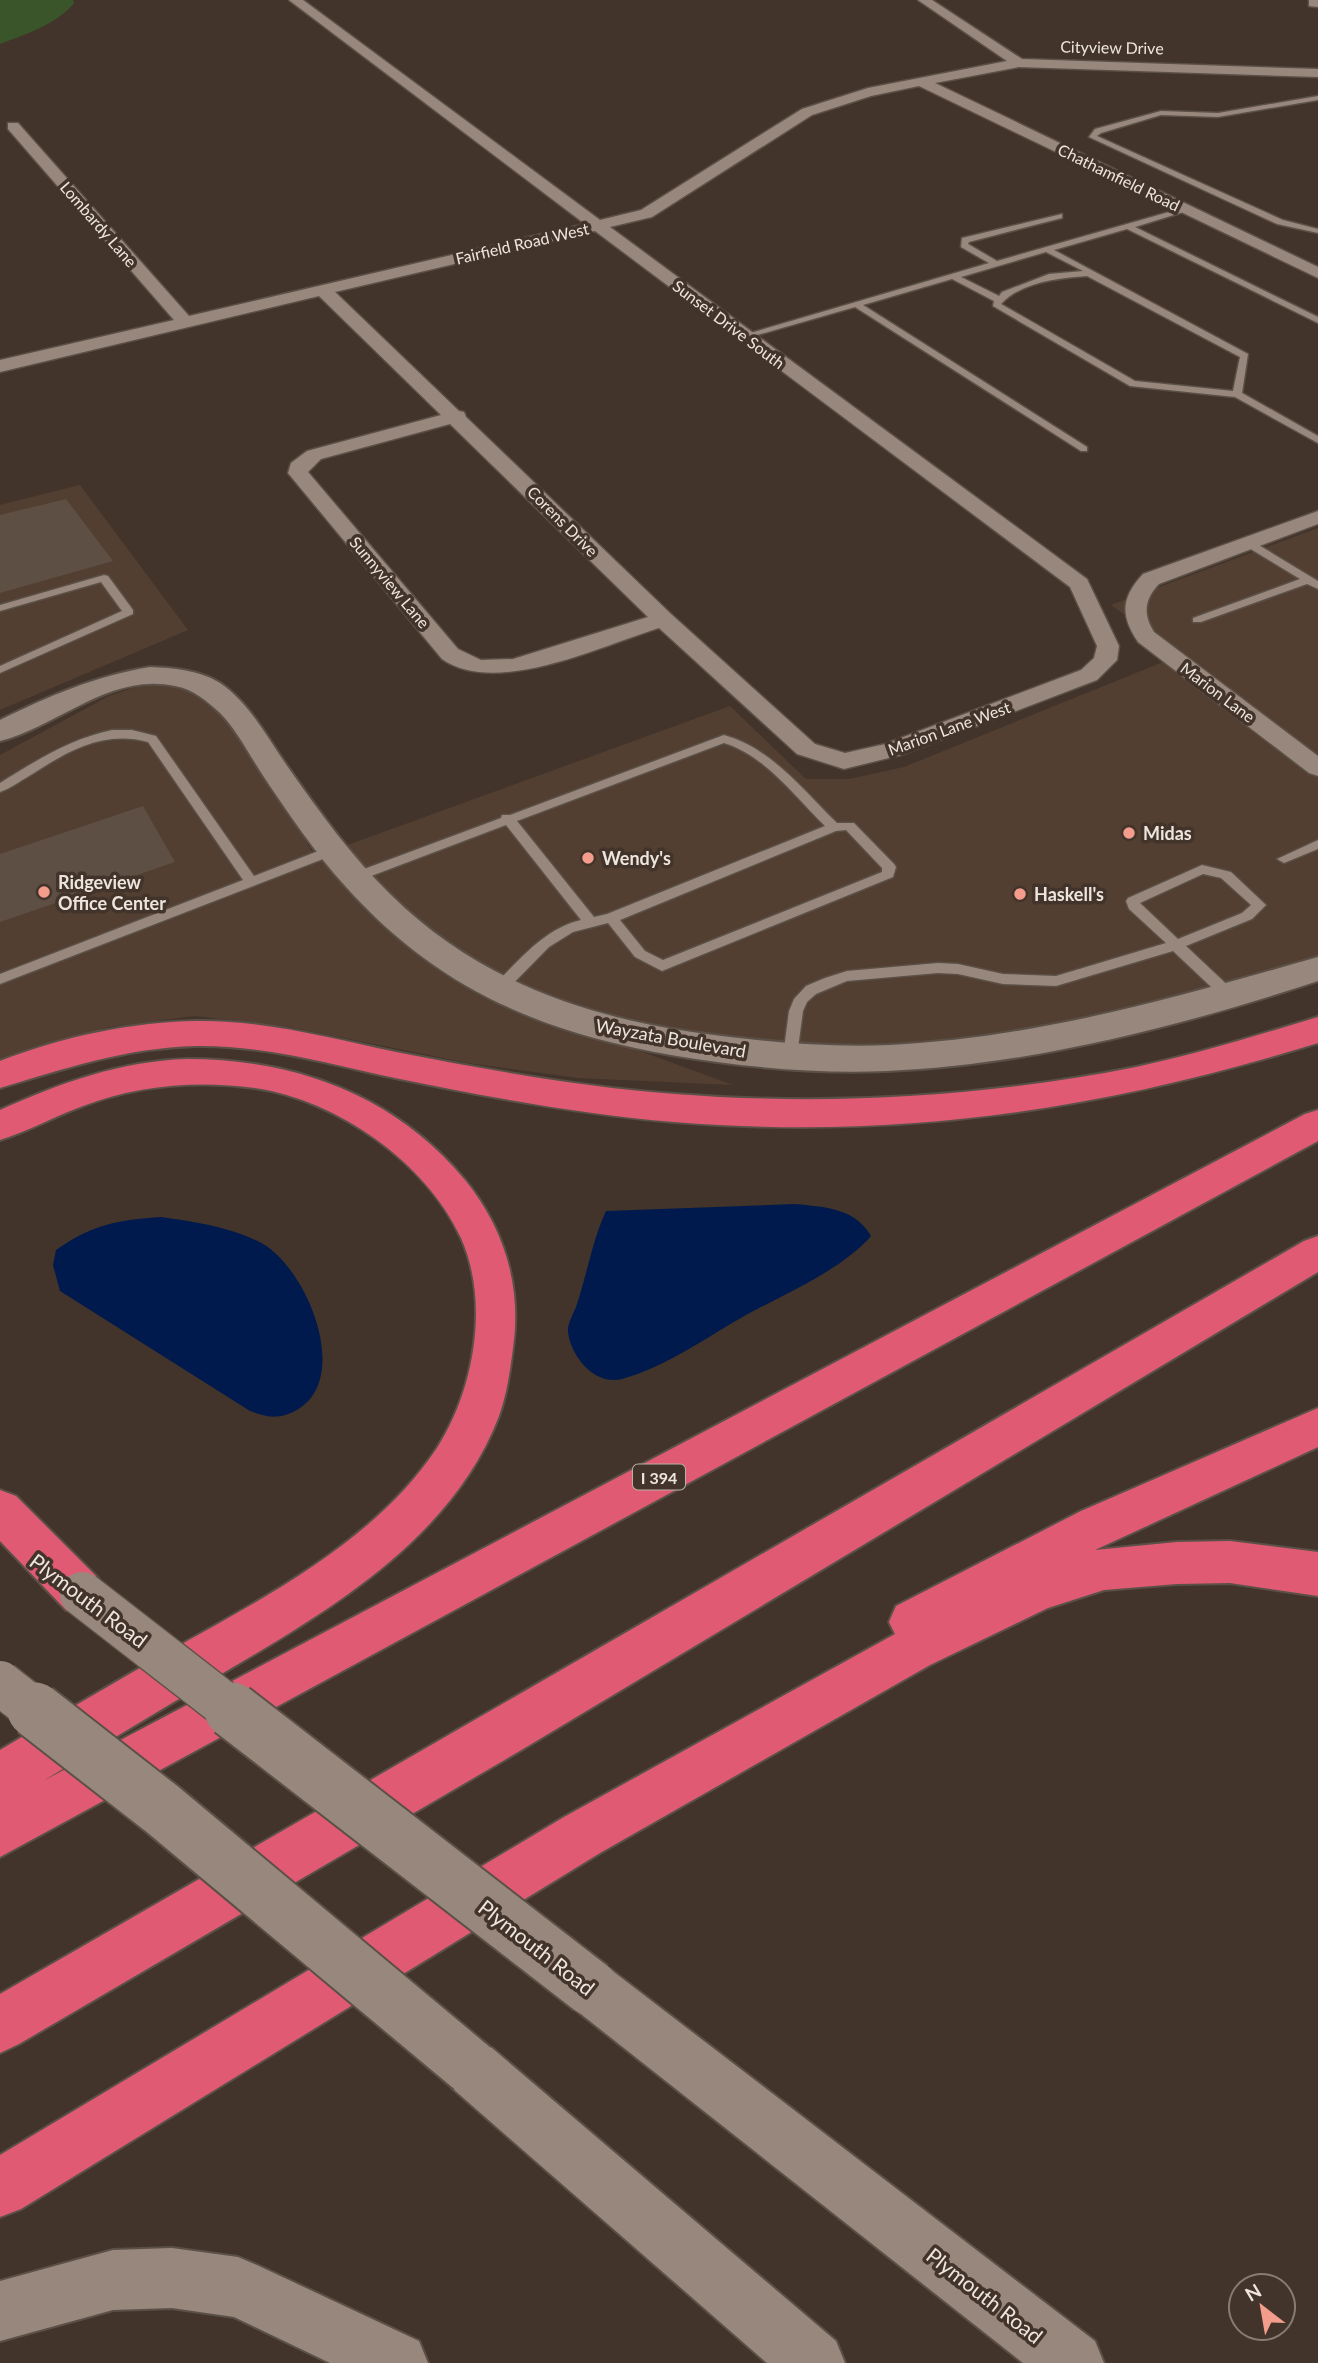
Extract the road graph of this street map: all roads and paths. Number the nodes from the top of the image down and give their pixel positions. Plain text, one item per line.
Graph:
1 (295, 0) edge
2 (927, 0) edge
3 (1020, 63) junction
4 (1318, 73) edge
5 (921, 82) junction
6 (1318, 98) edge
7 (13, 126) dead end
8 (1186, 209) junction
9 (1059, 216) dead end
10 (597, 225) junction
11 (1129, 227) junction
12 (1318, 231) edge
13 (1048, 250) junction
14 (996, 264) junction
15 (1318, 272) edge
16 (1088, 273) junction
17 (953, 276) junction
18 (323, 290) junction
19 (999, 300) junction
20 (856, 304) junction
21 (1318, 320) edge
22 (185, 322) junction
23 (744, 336) junction
24 (0, 366) edge
25 (1237, 394) junction
26 (457, 416) junction
27 (1318, 440) edge
28 (1084, 449) dead end
29 (1318, 517) edge
30 (1248, 543) junction
31 (1313, 583) edge
32 (0, 608) edge
33 (663, 618) junction
34 (1197, 620) dead end
35 (0, 670) edge
36 (1089, 675) joint
37 (0, 732) edge
38 (806, 749) joint
39 (1318, 768) edge
40 (0, 788) edge
41 (507, 818) junction
42 (834, 827) junction
43 (1318, 844) edge
44 (331, 851) junction
45 (1283, 859) dead end
46 (353, 878) junction
47 (250, 880) junction
48 (611, 918) junction
49 (590, 922) junction
50 (1176, 945) junction
51 (1318, 969) edge
52 (0, 979) edge
53 (497, 991) junction
54 (1231, 997) junction
55 (1318, 1030) edge
56 (790, 1056) junction
57 (0, 1075) edge
58 (1318, 1124) edge
59 (0, 1126) edge
60 (1318, 1252) edge
61 (1318, 1427) edge
62 (0, 1510) edge
63 (0, 1533) edge
64 (1318, 1574) edge
65 (82, 1594) junction
66 (0, 1683) edge
67 (0, 1778) edge
68 (0, 1830) edge
69 (582, 1835) junction
70 (0, 2025) edge
71 (0, 2188) edge
72 (0, 2311) edge
73 (367, 2356) edge
74 (814, 2363) edge
75 (1073, 2363) edge

1 - 10 street, Sunset Drive South
2 - 3 street
3 - 4 street, Cityview Drive
3 - 5 street, Fairfield Road West
5 - 8 street, Chathamfield Road
5 - 10 street, Fairfield Road West
6 - 12 lane
7 - 22 street, Lombardy Lane
8 - 11 lane
8 - 15 street, Chathamfield Road
9 - 14 lane
10 - 18 street, Fairfield Road West
10 - 23 street, Sunset Drive South
11 - 13 lane
11 - 21 lane
13 - 14 lane
13 - 16 lane
14 - 17 lane
16 - 19 lane
16 - 25 lane
17 - 19 lane
17 - 20 lane
18 - 22 street, Fairfield Road West
18 - 26 street, Corens Drive
19 - 25 lane
20 - 23 lane
20 - 28 lane
22 - 24 street, Fairfield Road West
23 - 36 street, Sunset Drive South
25 - 27 lane
26 - 33 street, Corens Drive
26 - 33 street, Sunnyview Lane
29 - 30 street
30 - 31 lane
30 - 39 street, Marion Lane
31 - 34 lane
32 - 35 lane
33 - 38 street, Corens Drive
36 - 38 street, Marion Lane West
37 - 44 street, Wayzata Boulevard
40 - 47 lane
41 - 42 lane
41 - 46 lane
41 - 49 lane
42 - 48 lane
42 - 48 lane
43 - 45 lane
44 - 46 street, Wayzata Boulevard
44 - 47 lane
46 - 53 street, Wayzata Boulevard
47 - 52 lane
48 - 49 lane
49 - 53 lane
50 - 50 lane
50 - 54 lane
50 - 56 lane
51 - 54 street, Wayzata Boulevard
53 - 56 street, Wayzata Boulevard
54 - 56 street, Wayzata Boulevard
55 - 57 highway
58 - 68 highway, I 394
59 - 67 highway
60 - 70 highway
61 - 69 highway
62 - 65 highway
63 - 65 street, Plymouth Road
64 - 69 highway
65 - 75 street, Plymouth Road, bridge
66 - 74 street, bridge
69 - 71 highway
72 - 73 street

